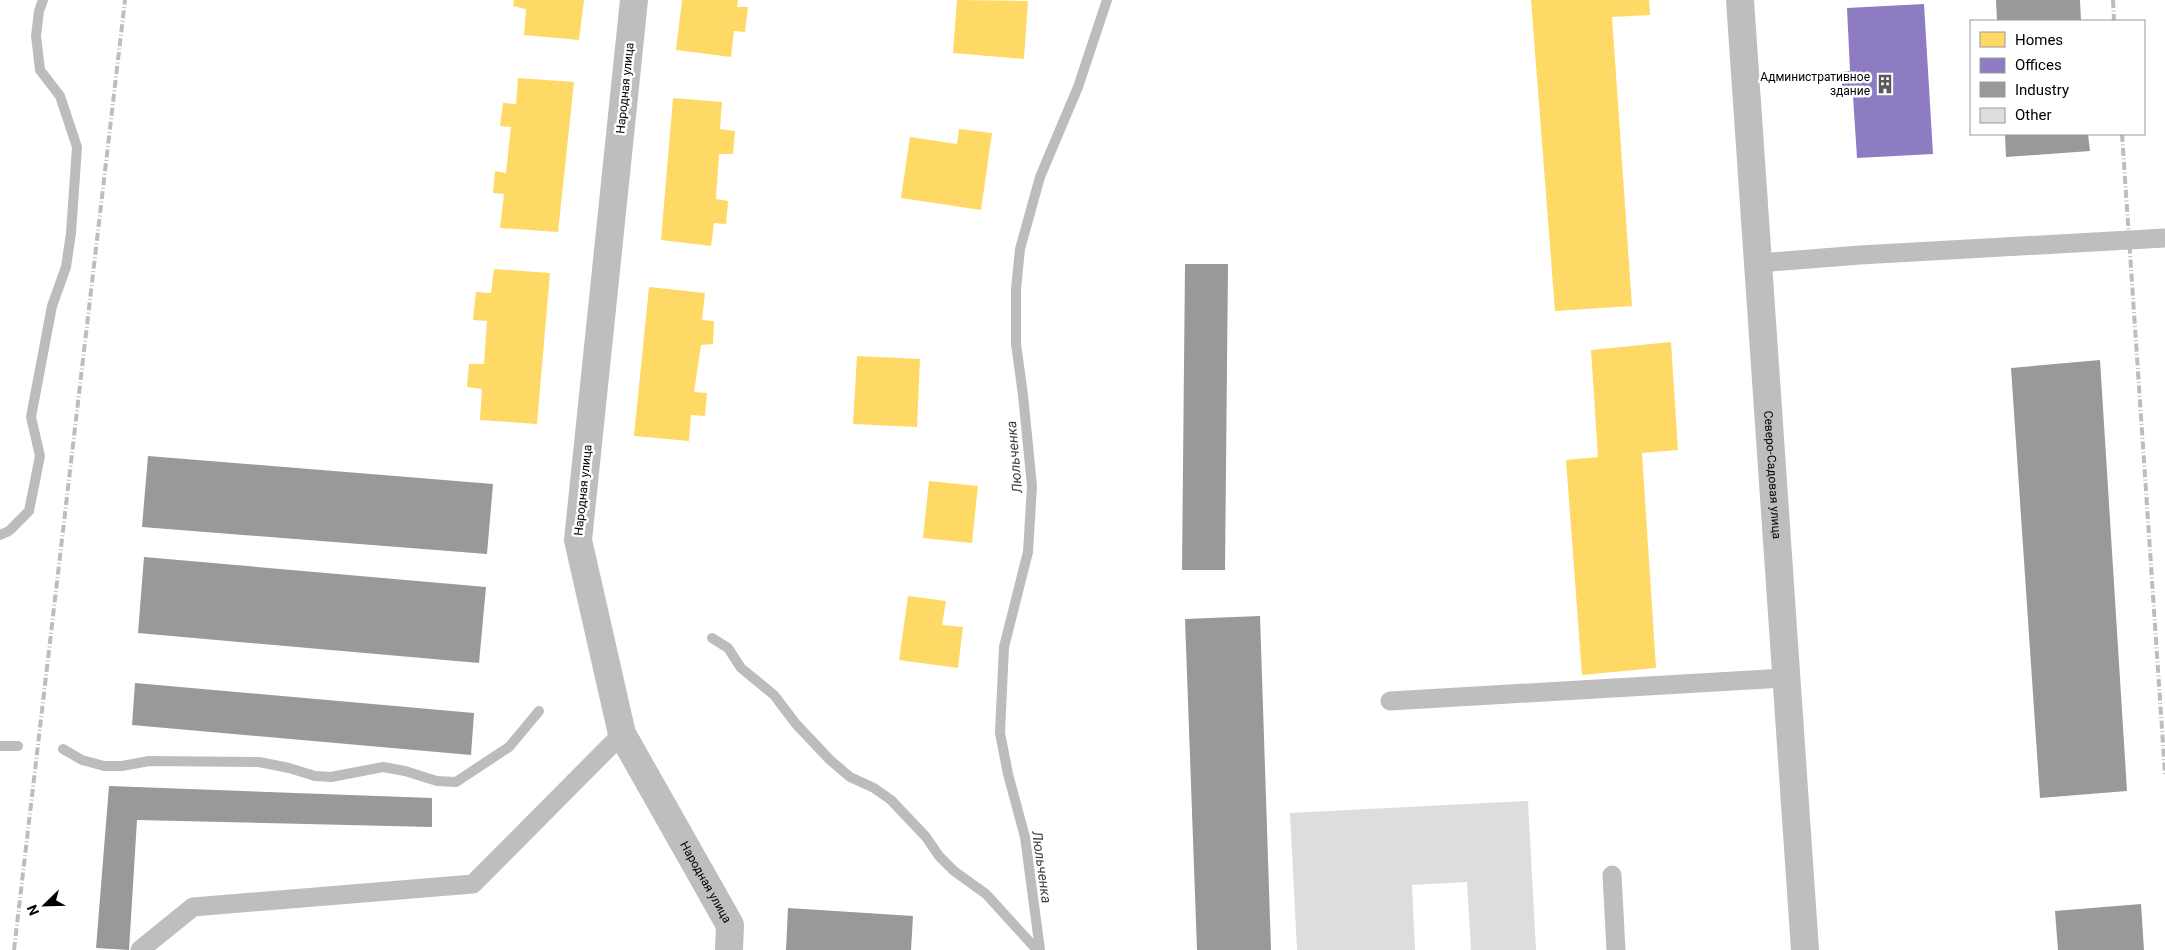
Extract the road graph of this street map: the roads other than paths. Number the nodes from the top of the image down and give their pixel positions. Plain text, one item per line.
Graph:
1 (634, 0) edge
2 (1740, 0) edge
3 (2165, 238) edge
4 (1759, 263) junction
5 (1786, 678) junction
6 (1390, 701) dead end
7 (622, 734) junction
8 (1612, 875) dead end
9 (140, 950) edge
10 (729, 950) edge
11 (1616, 950) edge
12 (1805, 950) edge

1 - 7 street, Народная улица
2 - 4 street, Северо-Садовая улица
3 - 4 lane
4 - 5 street, Северо-Садовая улица
5 - 6 lane
5 - 12 street, Северо-Садовая улица
7 - 9 lane
7 - 10 street, Народная улица
8 - 11 lane

